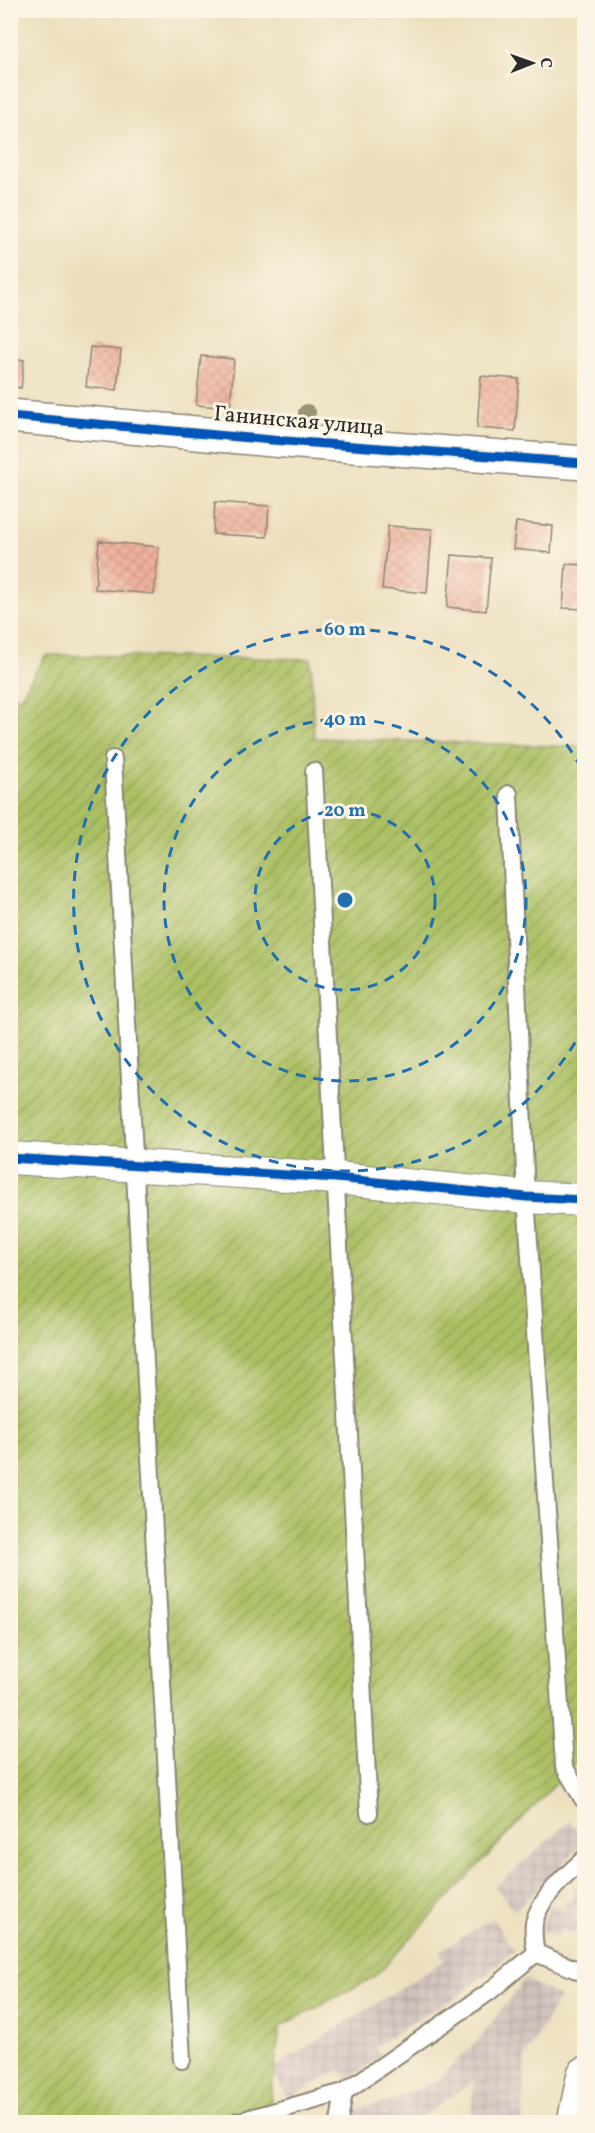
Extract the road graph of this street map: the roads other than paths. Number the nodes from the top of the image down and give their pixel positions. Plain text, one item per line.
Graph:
1 (10, 416) edge
2 (585, 463) edge
3 (114, 759) dead end
4 (314, 771) dead end
5 (509, 794) dead end
6 (10, 1158) edge
7 (134, 1166) junction
8 (336, 1178) junction
9 (526, 1197) junction
10 (585, 1200) edge
11 (583, 1799) dead end
12 (369, 1813) dead end
13 (585, 1859) edge
14 (536, 1953) junction
15 (585, 1972) edge
16 (182, 2060) dead end
17 (585, 2074) edge
18 (344, 2092) junction
19 (236, 2122) edge
20 (339, 2122) edge
21 (574, 2122) edge

1 - 2 street, Ганинская улица
3 - 7 lane
4 - 8 lane
5 - 9 lane
6 - 7 street
7 - 8 street
7 - 16 lane
8 - 9 street
8 - 12 lane
9 - 10 street
9 - 11 lane
13 - 14 lane
14 - 15 lane
14 - 18 lane
17 - 21 street
18 - 19 lane
18 - 20 lane

